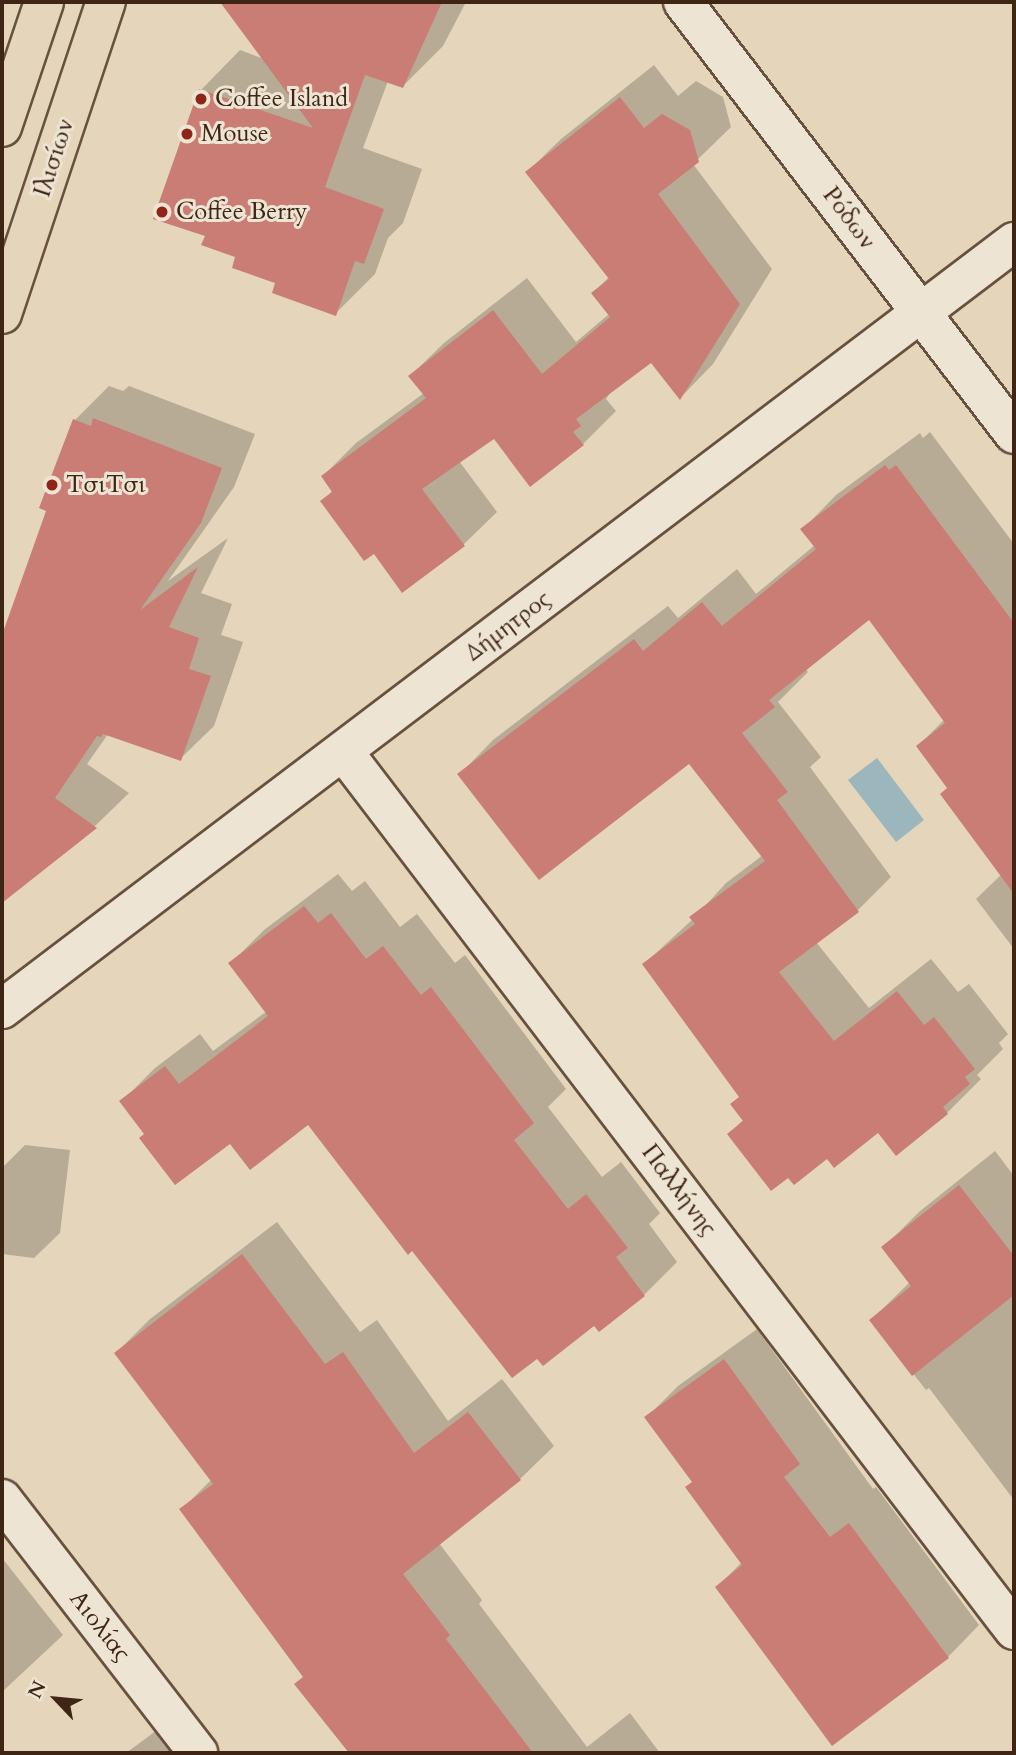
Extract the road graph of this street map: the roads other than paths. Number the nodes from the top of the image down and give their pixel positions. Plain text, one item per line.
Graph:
1 (44, 2) edge
2 (106, 2) edge
3 (683, 2) edge
4 (2, 127) edge
5 (1014, 242) edge
6 (921, 313) junction
7 (2, 314) edge
8 (1014, 434) edge
9 (343, 751) junction
10 (2, 1009) edge
11 (2, 1499) edge
12 (1014, 1630) edge
13 (198, 1753) edge

1 - 4 main road
2 - 7 main road, Ιλισίων
3 - 6 street, Ρόδων
5 - 6 street, Δήμητρος
6 - 8 street, Ρόδων
6 - 9 street, Δήμητρος
9 - 10 street, Δήμητρος
9 - 12 street, Παλλήνης
11 - 13 street, Αιολίας

